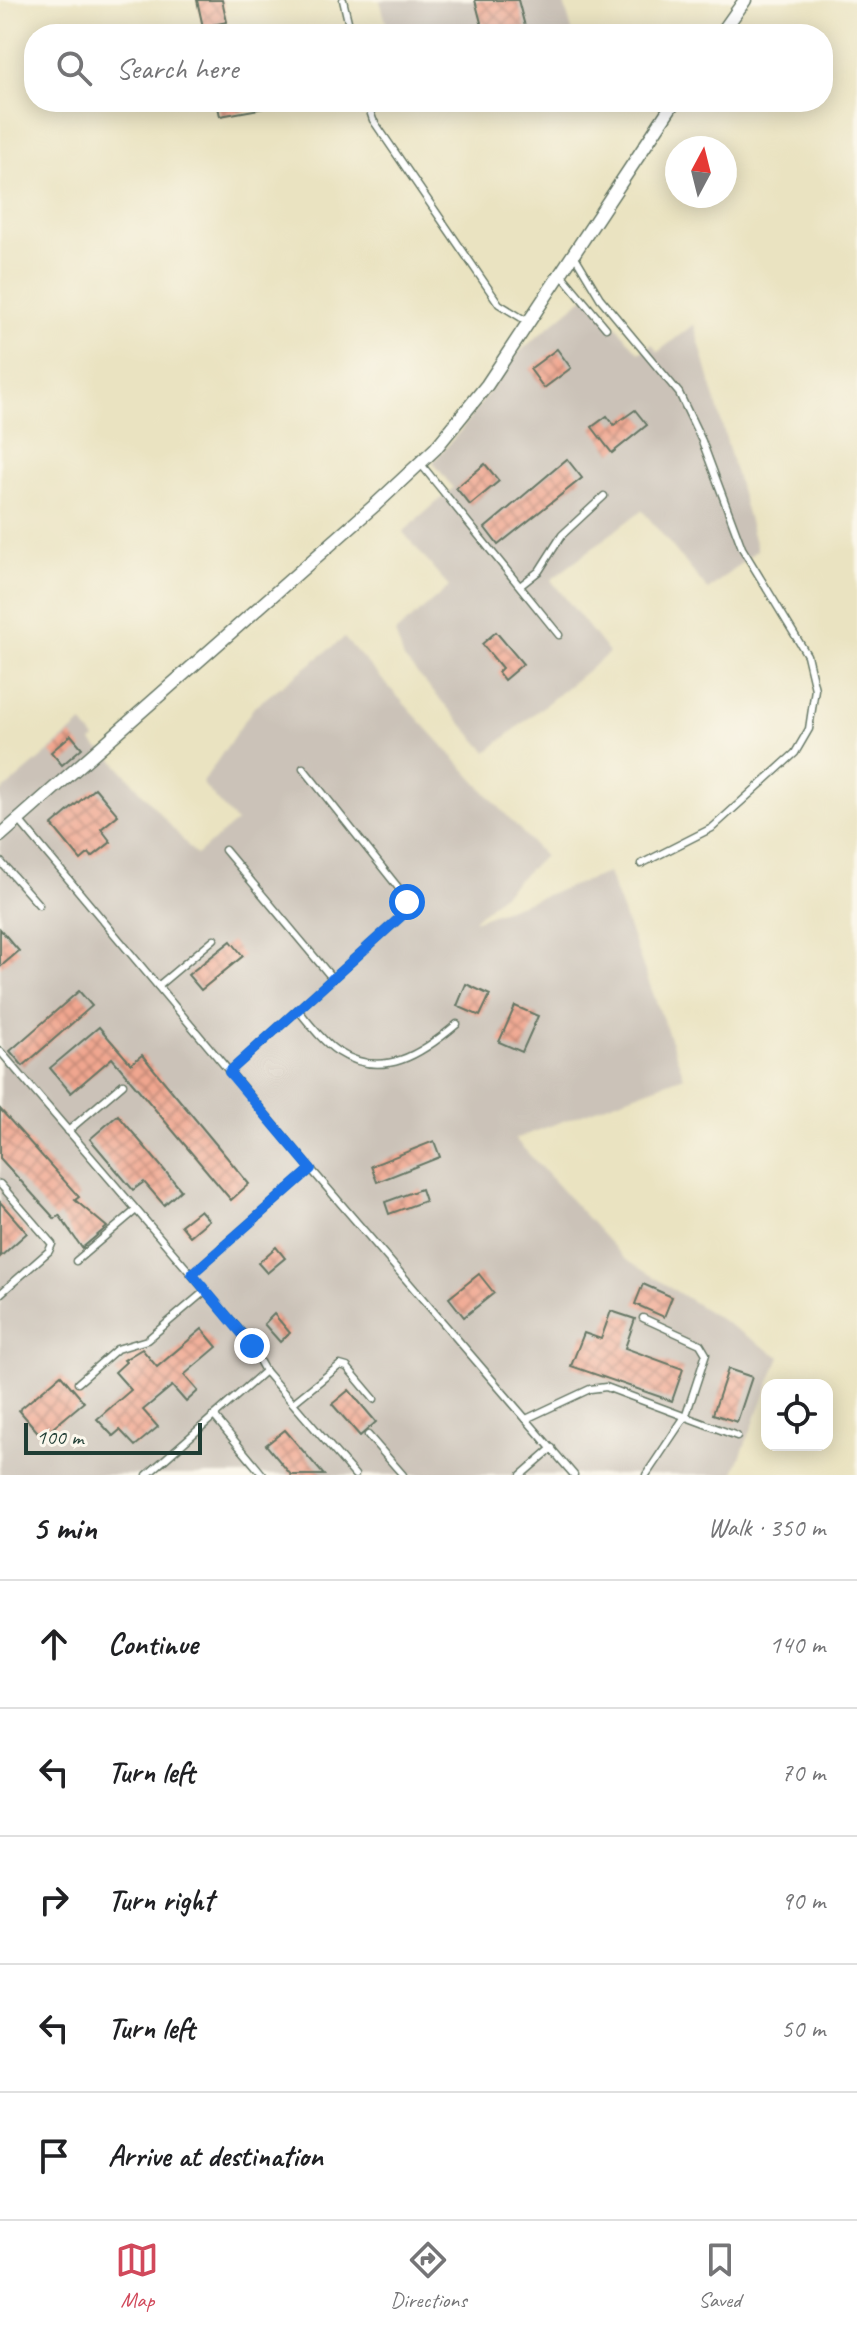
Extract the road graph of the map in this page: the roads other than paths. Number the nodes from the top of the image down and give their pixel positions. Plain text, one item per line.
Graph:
1 (343, 0) edge
2 (745, 0) edge
3 (349, 24) edge
4 (728, 24) edge
5 (370, 112) edge
6 (667, 112) edge
7 (573, 253) junction
8 (560, 273) junction
9 (528, 322) junction
10 (606, 328) dead end
11 (420, 463) junction
12 (604, 496) dead end
13 (520, 586) junction
14 (559, 635) dead end
15 (303, 768) dead end
16 (18, 819) junction
17 (0, 836) edge
18 (225, 850) dead end
19 (0, 861) edge
20 (641, 864) dead end
21 (39, 905) dead end
22 (214, 939) dead end
23 (332, 978) junction
24 (158, 986) junction
25 (298, 1010) junction
26 (457, 1024) dead end
27 (0, 1051) edge
28 (229, 1072) junction
29 (123, 1084) dead end
30 (68, 1131) junction
31 (311, 1169) junction
32 (0, 1184) edge
33 (136, 1210) junction
34 (76, 1261) dead end
35 (192, 1274) junction
36 (205, 1291) junction
37 (0, 1294) edge
38 (643, 1318) dead end
39 (265, 1371) junction
40 (78, 1383) dead end
41 (374, 1399) dead end
42 (293, 1403) junction
43 (686, 1415) junction
44 (214, 1416) junction
45 (526, 1419) junction
46 (368, 1435) dead end
47 (737, 1436) dead end
48 (552, 1448) junction
49 (147, 1475) edge
50 (263, 1475) edge
51 (355, 1475) edge
52 (403, 1475) edge
53 (521, 1475) edge
54 (574, 1475) edge
55 (646, 1475) edge

1 - 3 lane
2 - 4 street
5 - 9 lane
6 - 7 street
7 - 8 street
7 - 20 lane
8 - 9 street
8 - 10 lane
9 - 11 street
11 - 13 lane
11 - 16 street
12 - 13 lane
13 - 14 lane
15 - 23 lane
16 - 17 street
16 - 24 lane
18 - 23 lane
19 - 21 lane
22 - 24 lane
23 - 25 lane
24 - 28 lane
25 - 26 lane
25 - 28 lane
27 - 30 lane
28 - 31 lane
29 - 30 lane
30 - 33 lane
31 - 35 lane
31 - 45 lane
32 - 37 lane
33 - 34 lane
33 - 35 lane
35 - 36 lane
36 - 39 lane
36 - 40 lane
38 - 43 lane
39 - 42 lane
39 - 44 lane
41 - 42 lane
42 - 51 lane
43 - 45 lane
43 - 47 lane
43 - 55 lane
44 - 49 lane
44 - 50 lane
45 - 48 lane
46 - 52 lane
48 - 53 lane
48 - 54 lane

